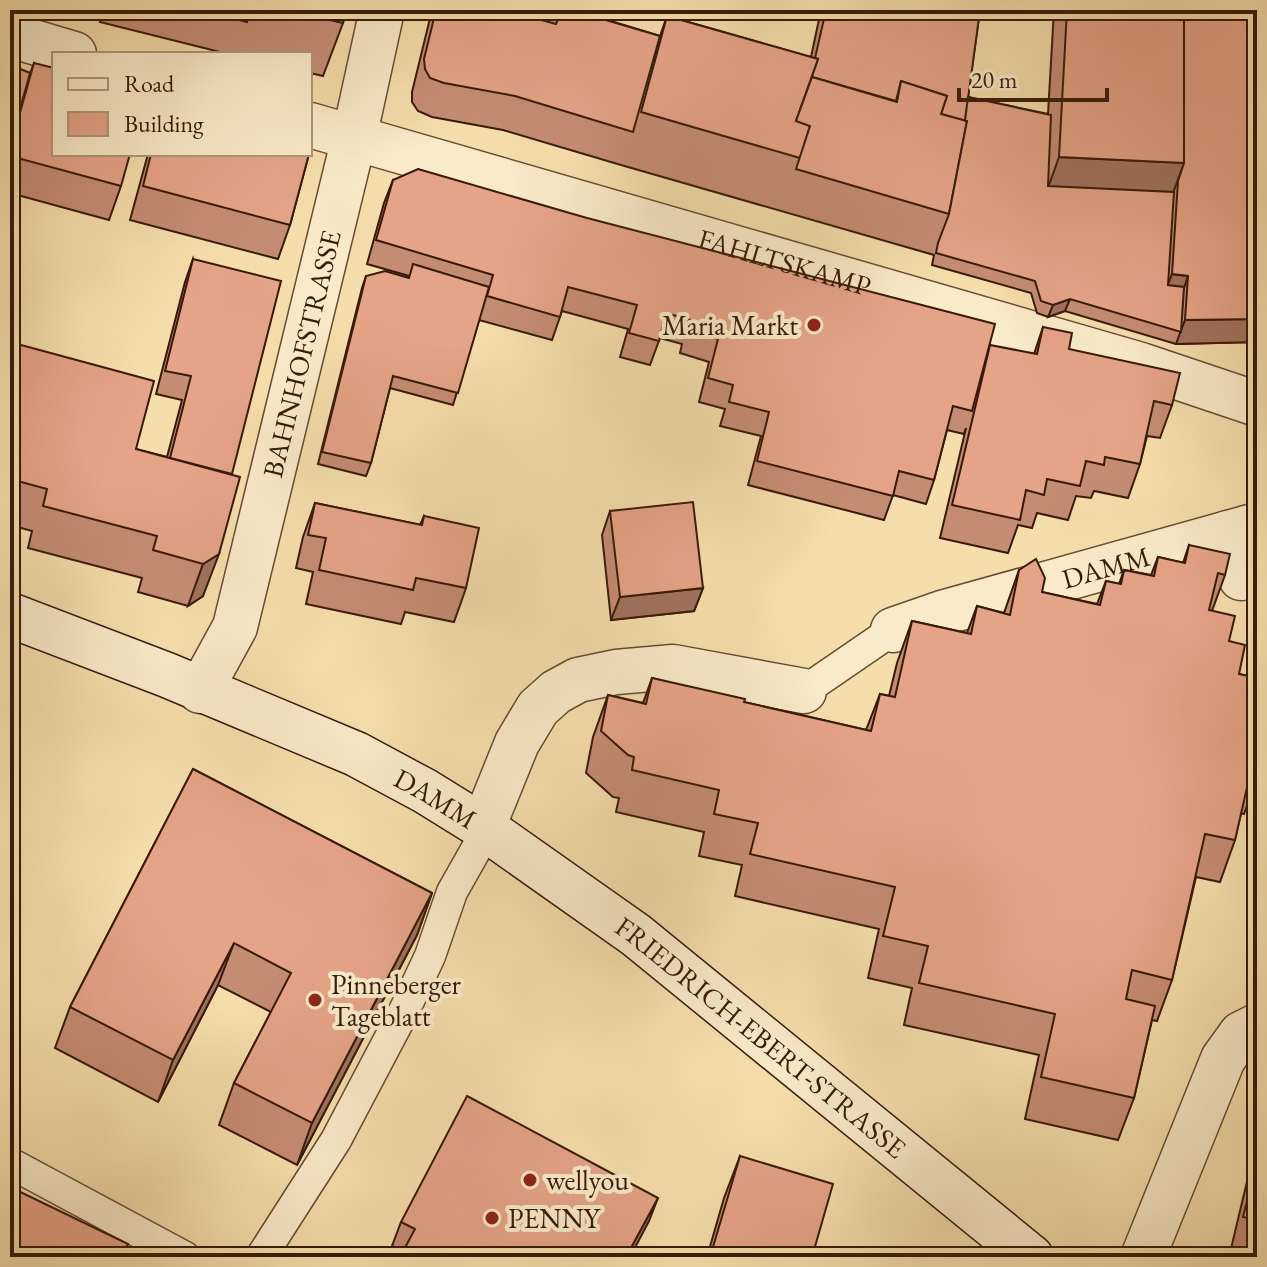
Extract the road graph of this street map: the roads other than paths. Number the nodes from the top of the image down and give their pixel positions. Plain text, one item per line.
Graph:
1 (382, 10) edge
2 (10, 35) edge
3 (67, 52) edge
4 (312, 126) edge
5 (354, 138) junction
6 (1257, 404) edge
7 (1243, 529) edge
8 (1241, 578) dead end
9 (10, 615) edge
10 (893, 630) joint
11 (200, 691) junction
12 (804, 691) joint
13 (485, 828) junction
14 (1257, 1026) edge
15 (10, 1163) edge
16 (185, 1257) edge
17 (261, 1257) edge
18 (1031, 1257) edge
19 (1143, 1257) edge

1 - 5 street, BAHNHOFSTRASSE
2 - 3 street
4 - 5 street, FAHLTSKAMP
5 - 6 street, FAHLTSKAMP
5 - 11 street, BAHNHOFSTRASSE
7 - 8 street
7 - 10 street, DAMM
9 - 11 street, DAMM
10 - 12 lane
11 - 13 street, DAMM
12 - 13 street, DAMM
13 - 17 lane
13 - 18 street, FRIEDRICH-EBERT-STRASSE
14 - 19 street
15 - 16 lane

